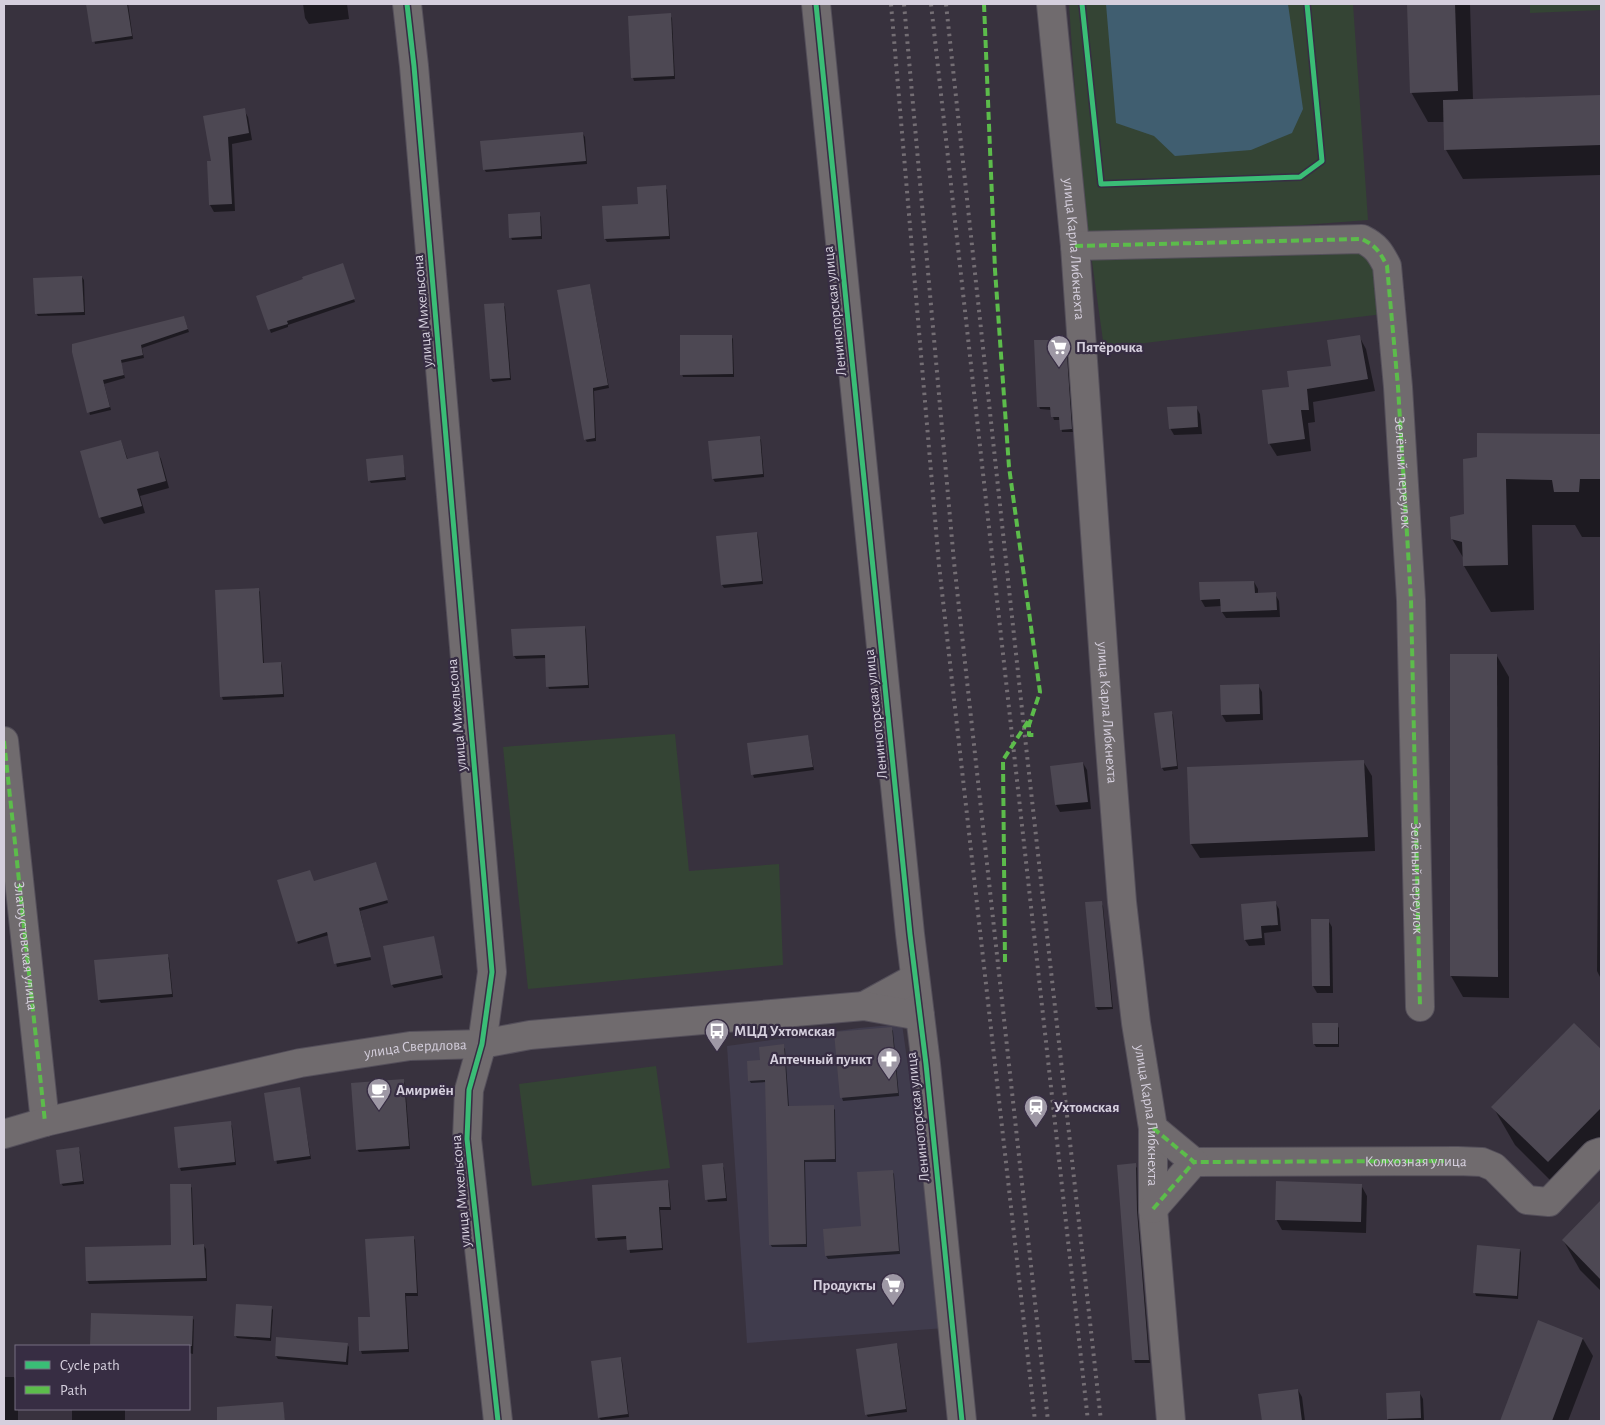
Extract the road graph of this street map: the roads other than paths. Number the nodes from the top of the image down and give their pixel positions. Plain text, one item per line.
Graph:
1 (407, 4) edge
2 (816, 4) edge
3 (1051, 4) edge
4 (1075, 246) junction
5 (4, 741) edge
6 (915, 978) junction
7 (864, 1006) junction
8 (1420, 1007) dead end
9 (920, 1016) junction
10 (482, 1044) junction
11 (45, 1122) junction
12 (1153, 1128) junction
13 (4, 1134) edge
14 (1601, 1152) edge
15 (1194, 1162) junction
16 (1153, 1209) junction
17 (498, 1421) edge
18 (962, 1421) edge
19 (1171, 1421) edge

1 - 10 street, улица Михельсона
2 - 6 street, Лениногорская улица
3 - 4 street, улица Карла Либкнехта
4 - 8 street, Зелёный переулок
4 - 12 street, улица Карла Либкнехта
5 - 11 street, Златоустовская улица
6 - 7 street, улица Свердлова
6 - 9 street, Лениногорская улица
7 - 9 street, улица Свердлова
7 - 10 street, улица Свердлова
9 - 18 street, Лениногорская улица
10 - 11 street, улица Свердлова
10 - 17 street, улица Михельсона
11 - 13 street, улица Свердлова
12 - 15 street
12 - 16 street, улица Карла Либкнехта
14 - 15 street, Колхозная улица
15 - 16 street
16 - 19 street, улица Карла Либкнехта

